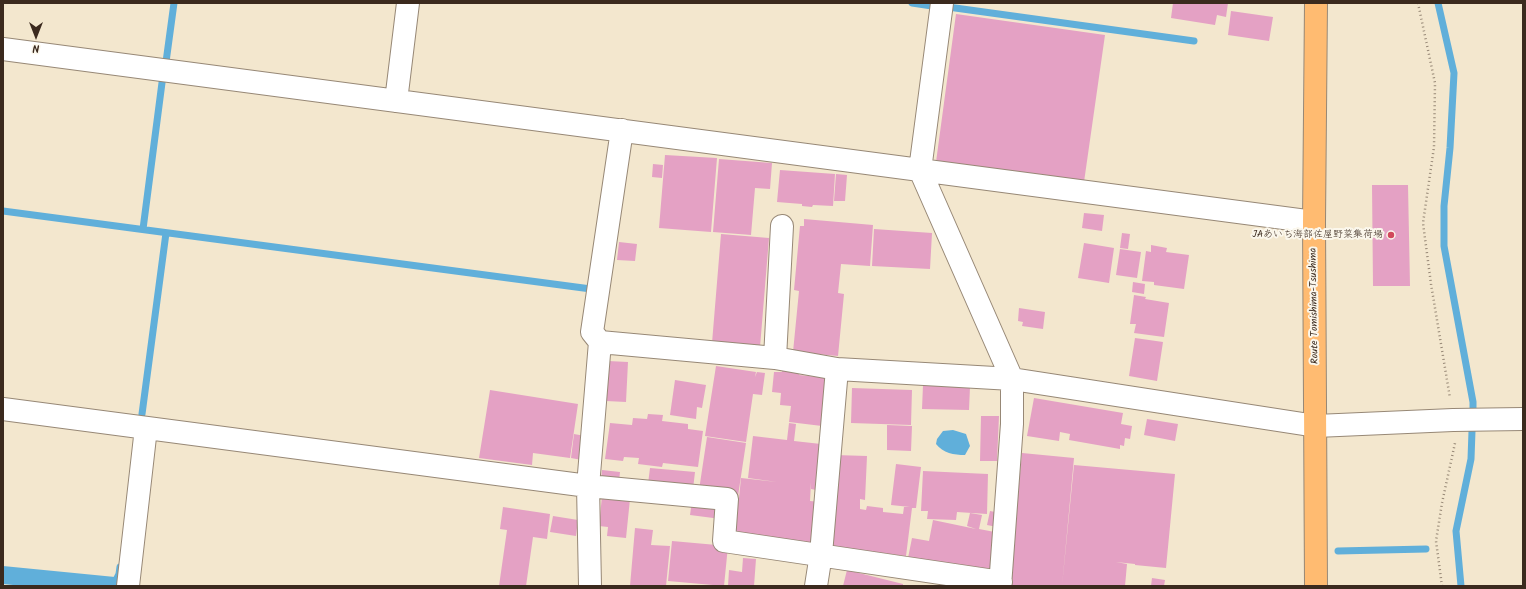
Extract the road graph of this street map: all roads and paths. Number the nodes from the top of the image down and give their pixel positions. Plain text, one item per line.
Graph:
1 (408, 3) edge
2 (942, 3) edge
3 (1316, 3) edge
4 (1418, 3) edge
5 (3, 49) edge
6 (396, 101) junction
7 (622, 130) junction
8 (920, 170) junction
9 (1314, 222) junction
10 (782, 226) dead end
11 (600, 342) junction
12 (775, 358) junction
13 (837, 370) junction
14 (1012, 379) junction
15 (3, 409) edge
16 (1523, 419) edge
17 (1454, 420) junction
18 (1316, 426) junction
19 (146, 428) junction
20 (588, 486) junction
21 (821, 554) junction
22 (1000, 584) edge
23 (128, 586) edge
24 (590, 586) edge
25 (816, 586) edge
26 (1316, 586) edge
27 (1442, 586) edge

1 - 6 street
2 - 8 street
3 - 9 main road, Route Tomishima-Tsushima
4 - 17 path
5 - 6 street
6 - 7 street
7 - 8 street
7 - 11 street
8 - 9 street
8 - 14 street
9 - 18 main road, Route Tomishima-Tsushima
10 - 12 street
11 - 12 street
11 - 20 street
12 - 13 street
13 - 14 street
13 - 21 street
14 - 18 street
14 - 22 street
15 - 19 street
16 - 17 street
17 - 18 street
17 - 27 path
18 - 26 main road, Route Tomishima-Tsushima
19 - 20 street
19 - 23 street
20 - 21 street
20 - 24 street
21 - 22 street
21 - 25 street

